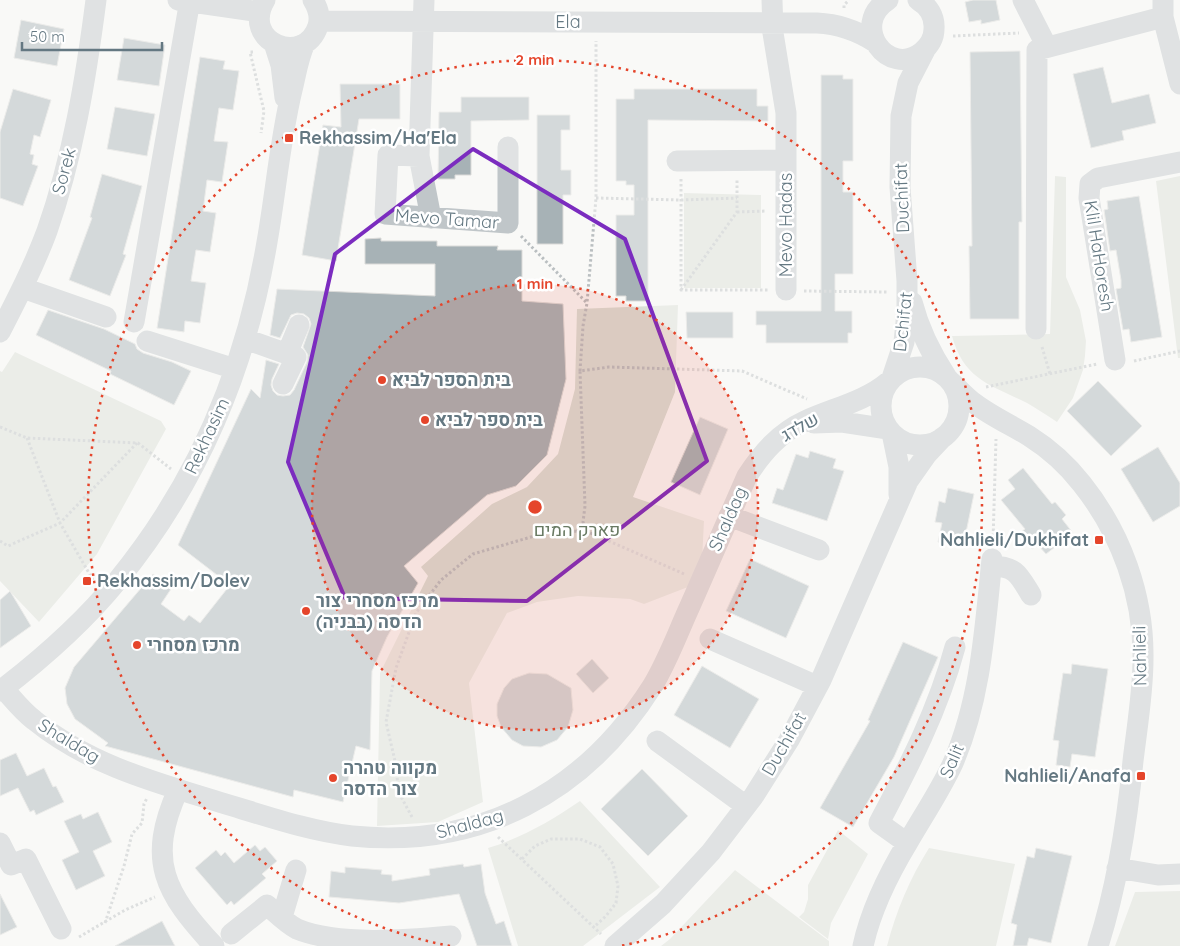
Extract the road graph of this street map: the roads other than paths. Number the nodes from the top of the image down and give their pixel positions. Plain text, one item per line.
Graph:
1 (96, 0) edge
2 (424, 0) edge
3 (772, 0) edge
4 (1023, 0) edge
5 (186, 1) edge
6 (921, 2) edge
7 (882, 4) edge
8 (262, 6) edge
9 (315, 6) edge
10 (1163, 8) edge
11 (423, 22) junction
12 (772, 22) junction
13 (817, 23) junction
14 (1043, 40) junction
15 (305, 43) junction
16 (274, 44) junction
17 (929, 44) junction
18 (879, 47) junction
19 (1180, 84) edge
20 (286, 116) junction
21 (901, 116) junction
22 (508, 146) dead end
23 (419, 156) junction
24 (786, 160) junction
25 (679, 161) road end
26 (1180, 162) edge
27 (431, 218) junction
28 (907, 286) junction
29 (23, 288) junction
30 (786, 290) road end
31 (106, 318) dead end
32 (134, 322) dead end
33 (299, 325) dead end
34 (1036, 329) road end
35 (0, 332) edge
36 (245, 339) junction
37 (147, 341) dead end
38 (287, 354) junction
39 (1115, 360) road end
40 (235, 368) junction
41 (890, 380) junction
42 (283, 384) dead end
43 (954, 384) junction
44 (997, 419) junction
45 (890, 431) junction
46 (945, 435) junction
47 (770, 445) junction
48 (897, 505) junction
49 (729, 516) junction
50 (819, 550) dead end
51 (1031, 595) dead end
52 (710, 640) dead end
53 (955, 647) dead end
54 (817, 686) junction
55 (2, 689) edge
56 (657, 741) dead end
57 (178, 790) junction
58 (746, 806) junction
59 (0, 843) edge
60 (907, 843) junction
61 (1117, 868) junction
62 (296, 870) dead end
63 (1180, 874) edge
64 (282, 917) junction
65 (68, 934) road end
66 (451, 936) dead end
67 (222, 940) edge
68 (611, 943) edge
69 (382, 944) edge
70 (863, 946) edge
71 (1098, 946) edge

1 - 29 street, Sorek
2 - 11 street
3 - 12 street, Mevo Hadas
4 - 14 street
5 - 8 street
5 - 32 street
6 - 17 street
7 - 13 street, Ela
7 - 18 street
8 - 16 street
9 - 11 street, Ela
9 - 15 street, Rekhasim
10 - 14 street
10 - 19 street
11 - 12 street, Ela
11 - 23 street
12 - 13 street, Ela
12 - 24 street, Mevo Hadas
13 - 18 street, Ela
14 - 34 street
15 - 16 street
15 - 20 street, Rekhasim
16 - 20 street, Rekhasim
17 - 18 street, Ela
17 - 21 street
18 - 21 street
20 - 36 street, Rekhasim
21 - 28 street, Duchifat
22 - 27 street, Mevo Tamar
23 - 27 street
23 - 27 street, Mevo Tamar
24 - 25 street, Mevo Hadas
24 - 30 street, Mevo Hadas
26 - 39 street, Klil HaHoresh
28 - 41 street, Dchifat
28 - 43 street, Dchifat
29 - 31 street
29 - 35 street, Sorek
33 - 38 street
36 - 38 street
36 - 40 street, Rekhasim
37 - 40 street
38 - 42 street
40 - 55 street, Rekhasim
41 - 43 street
41 - 45 street
41 - 47 street, שלדג
43 - 44 street, Nahlieli
43 - 46 street
44 - 46 street
44 - 61 street, Nahlieli
45 - 46 street
45 - 47 street, שלדג
45 - 48 street, Duchifat
46 - 48 street, Duchifat
47 - 49 street, Shaldag
48 - 54 street, Duchifat
49 - 50 street
49 - 57 street, Shaldag
51 - 60 street, Salit
52 - 54 street
53 - 60 street
54 - 58 street, Duchifat
55 - 57 street, Shaldag
56 - 58 street
57 - 67 street
58 - 68 street, Duchifat
59 - 65 street
60 - 70 street, Salit
61 - 63 street
61 - 71 street, Nahlieli
62 - 64 street
64 - 67 street
64 - 69 street
66 - 69 street

